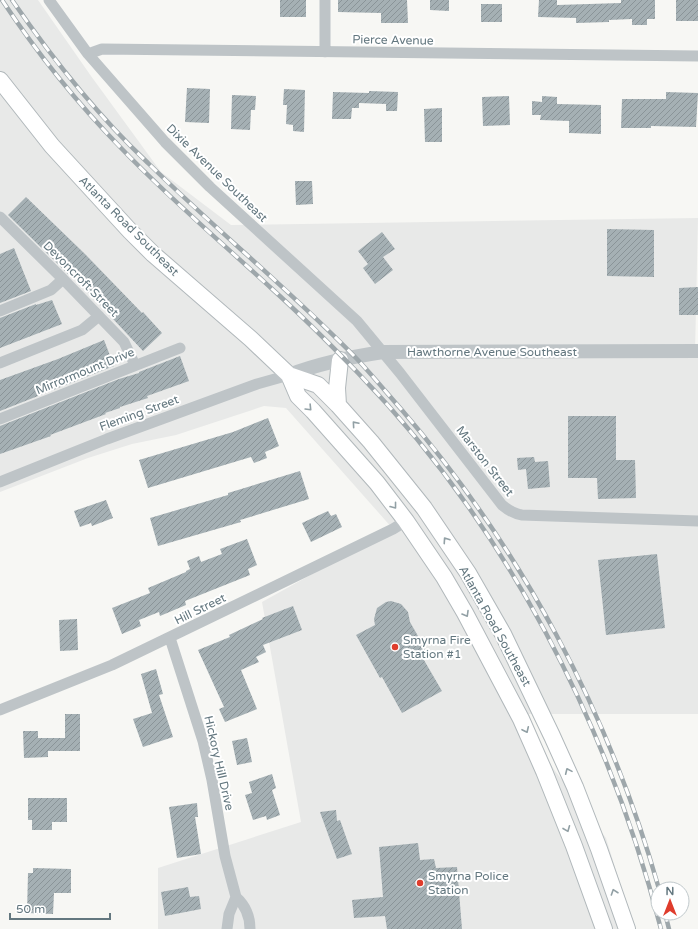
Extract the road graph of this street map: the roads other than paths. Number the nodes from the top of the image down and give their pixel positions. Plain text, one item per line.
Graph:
1 (49, 0) edge
2 (325, 0) edge
3 (325, 52) junction
4 (88, 54) junction
5 (698, 56) edge
6 (0, 80) edge
7 (0, 217) edge
8 (63, 279) junction
9 (0, 311) edge
10 (99, 316) junction
11 (180, 348) dead end
12 (698, 351) edge
13 (383, 352) junction
14 (340, 360) junction
15 (0, 363) edge
16 (135, 365) junction
17 (289, 376) junction
18 (338, 405) junction
19 (0, 419) edge
20 (0, 482) edge
21 (406, 521) junction
22 (698, 522) edge
23 (170, 638) junction
24 (0, 710) edge
25 (236, 896) junction
26 (227, 929) edge
27 (250, 929) edge
28 (604, 929) edge
29 (627, 929) edge

1 - 4 street, Dixie Avenue Southeast
2 - 3 street
3 - 4 street, Pierce Avenue
3 - 5 street, Pierce Avenue
4 - 13 street, Dixie Avenue Southeast
6 - 17 main road, Atlanta Road Southeast
7 - 8 street, Devoncroft Street
8 - 9 street
8 - 10 street, Devoncroft Street
10 - 15 street
10 - 16 street, Devoncroft Street
11 - 16 street, Mirrormount Drive
12 - 13 street, Hawthorne Avenue Southeast
13 - 14 street, Hawthorne Avenue Southeast
13 - 22 street, Marston Street
14 - 17 street, Hawthorne Avenue Southeast
14 - 18 main road
16 - 19 street, Mirrormount Drive
17 - 18 main road, Atlanta Road Southeast
17 - 20 street, Fleming Street
17 -> 21 main road, Atlanta Road Southeast
29 -> 18 main road, Atlanta Road Southeast
21 - 23 street, Hill Street
21 -> 28 main road, Atlanta Road Southeast
23 - 24 street, Hill Street
23 - 25 street, Hickory Hill Drive
25 - 26 street
25 - 27 street, Hickory Hill Drive

